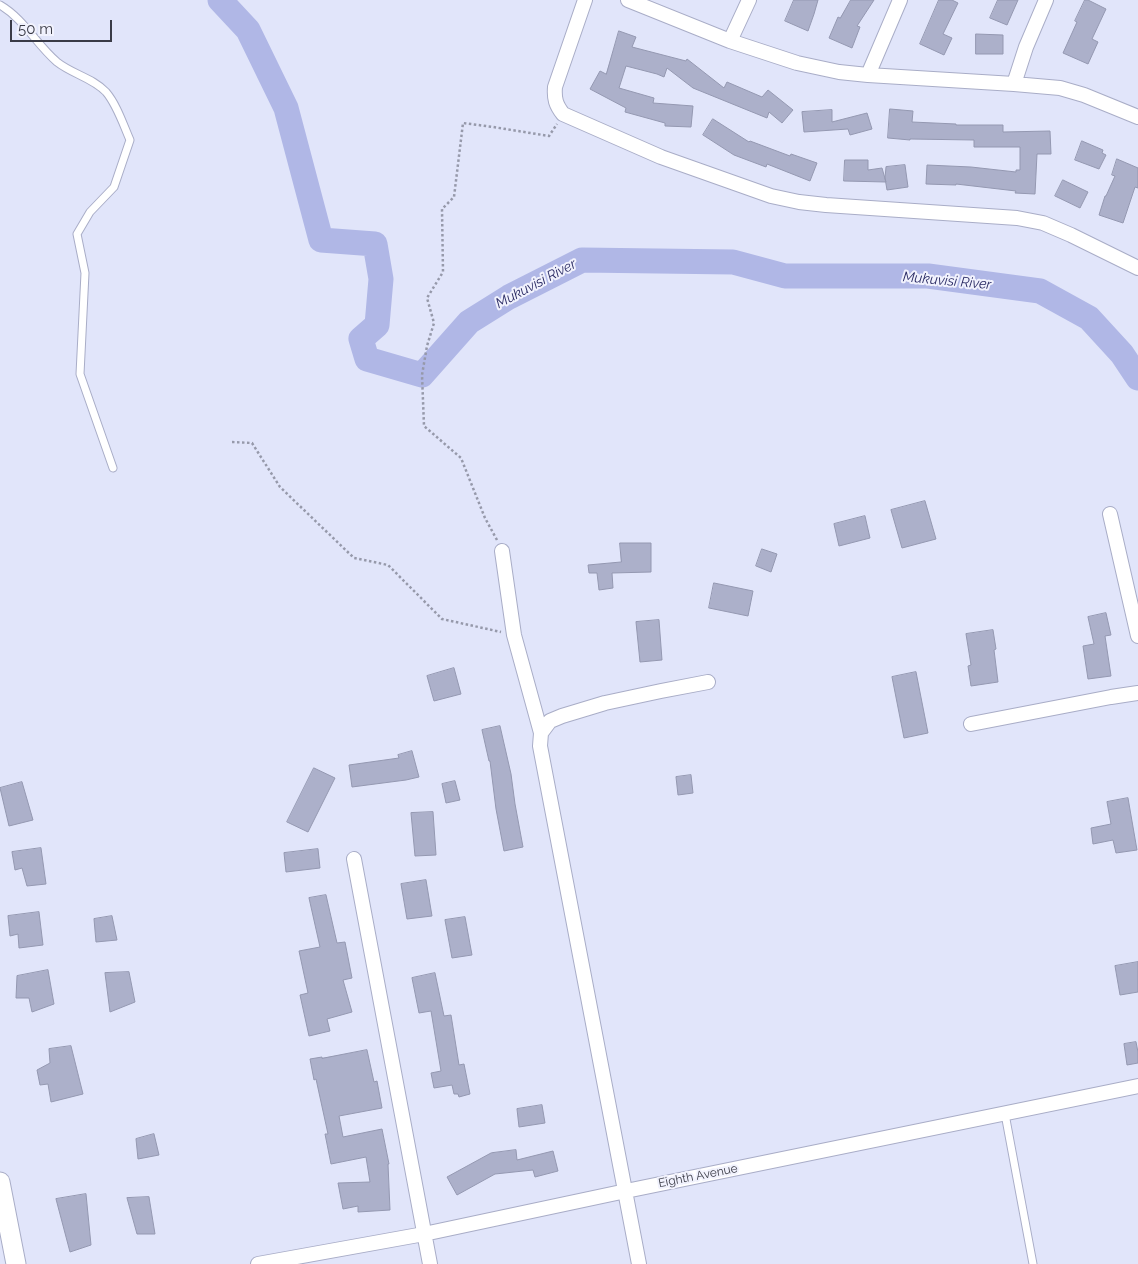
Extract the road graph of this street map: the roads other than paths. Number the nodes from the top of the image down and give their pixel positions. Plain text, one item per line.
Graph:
1 (584, 0) edge
2 (628, 0) edge
3 (749, 0) edge
4 (900, 0) edge
5 (1046, 0) edge
6 (0, 5) edge
7 (730, 41) junction
8 (868, 75) junction
9 (1014, 84) junction
10 (1138, 117) edge
11 (1138, 268) edge
12 (113, 468) dead end
13 (1110, 514) dead end
14 (502, 550) road end
15 (1138, 636) edge
16 (708, 682) dead end
17 (1138, 693) edge
18 (970, 724) dead end
19 (541, 733) junction
20 (354, 859) dead end
21 (1138, 1086) edge
22 (1005, 1114) junction
23 (0, 1182) edge
24 (626, 1191) junction
25 (424, 1234) junction
26 (16, 1264) edge
27 (258, 1264) edge
28 (430, 1264) edge
29 (640, 1264) edge
30 (1033, 1264) edge

1 - 11 street
2 - 7 street
3 - 7 street
4 - 8 street
5 - 9 street
6 - 12 lane
7 - 8 street
8 - 9 street
9 - 10 street
13 - 15 street
14 - 19 street
16 - 19 street
17 - 18 street
19 - 24 street
20 - 25 street
21 - 22 street, Eighth Avenue
22 - 24 street, Eighth Avenue
22 - 30 lane
23 - 26 street
24 - 25 street, Eighth Avenue
24 - 29 street
25 - 27 street, Eighth Avenue
25 - 28 street

